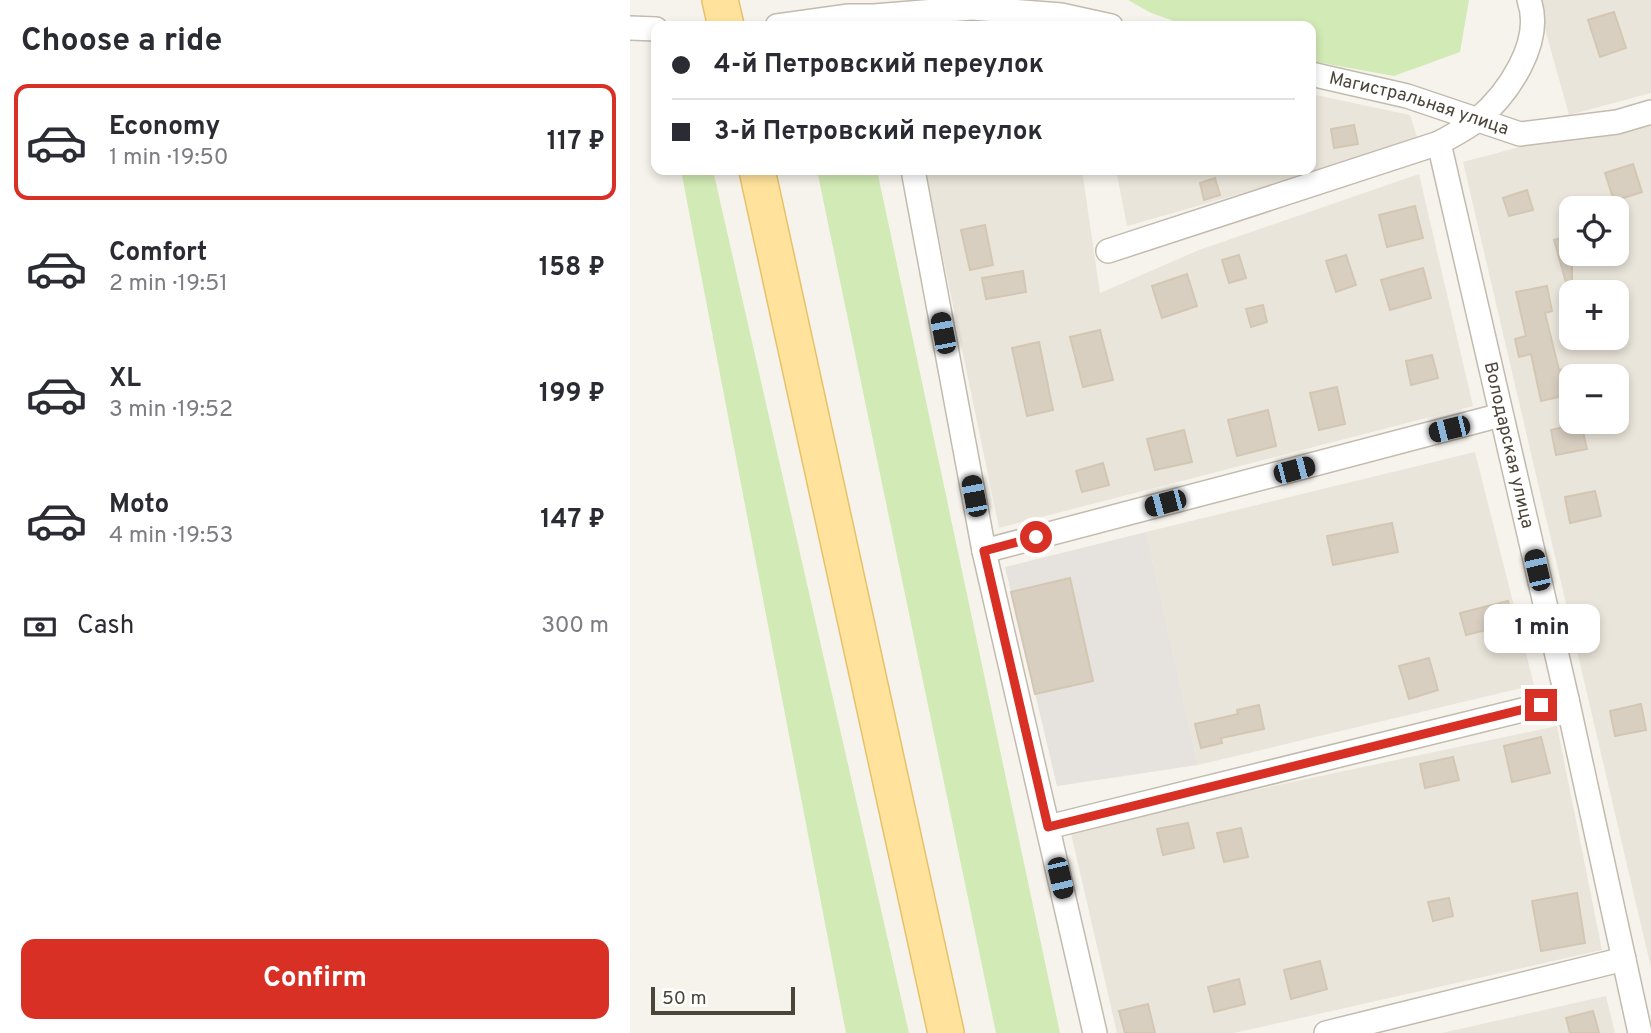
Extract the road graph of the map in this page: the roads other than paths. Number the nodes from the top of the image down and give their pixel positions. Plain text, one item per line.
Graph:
1 (720, 0) edge
2 (1529, 0) edge
3 (849, 8) edge
4 (725, 21) edge
5 (796, 21) edge
6 (876, 21) edge
7 (1088, 21) edge
8 (630, 28) edge
9 (651, 29) edge
10 (1316, 75) edge
11 (1651, 112) edge
12 (1476, 120) junction
13 (1439, 143) junction
14 (758, 175) edge
15 (914, 175) edge
16 (1108, 251) dead end
17 (1501, 415) junction
18 (984, 551) junction
19 (1567, 699) junction
20 (1048, 827) junction
21 (1624, 959) junction
22 (946, 1033) edge
23 (1095, 1033) edge
24 (1326, 1033) edge
25 (1640, 1033) edge

1 - 4 main road
2 - 12 street
3 - 5 street
3 - 6 street
6 - 7 street
8 - 9 street
10 - 12 street, Магистральная улица
11 - 12 street, Магистральная улица
12 - 13 street
13 - 16 street
13 - 17 street, Володарская улица
14 - 22 main road
15 - 18 street
17 - 18 street
17 - 19 street, Володарская улица
18 - 20 street
19 - 20 street
19 - 21 street, Володарская улица
20 - 23 street
21 - 24 street
21 - 25 street, Володарская улица

